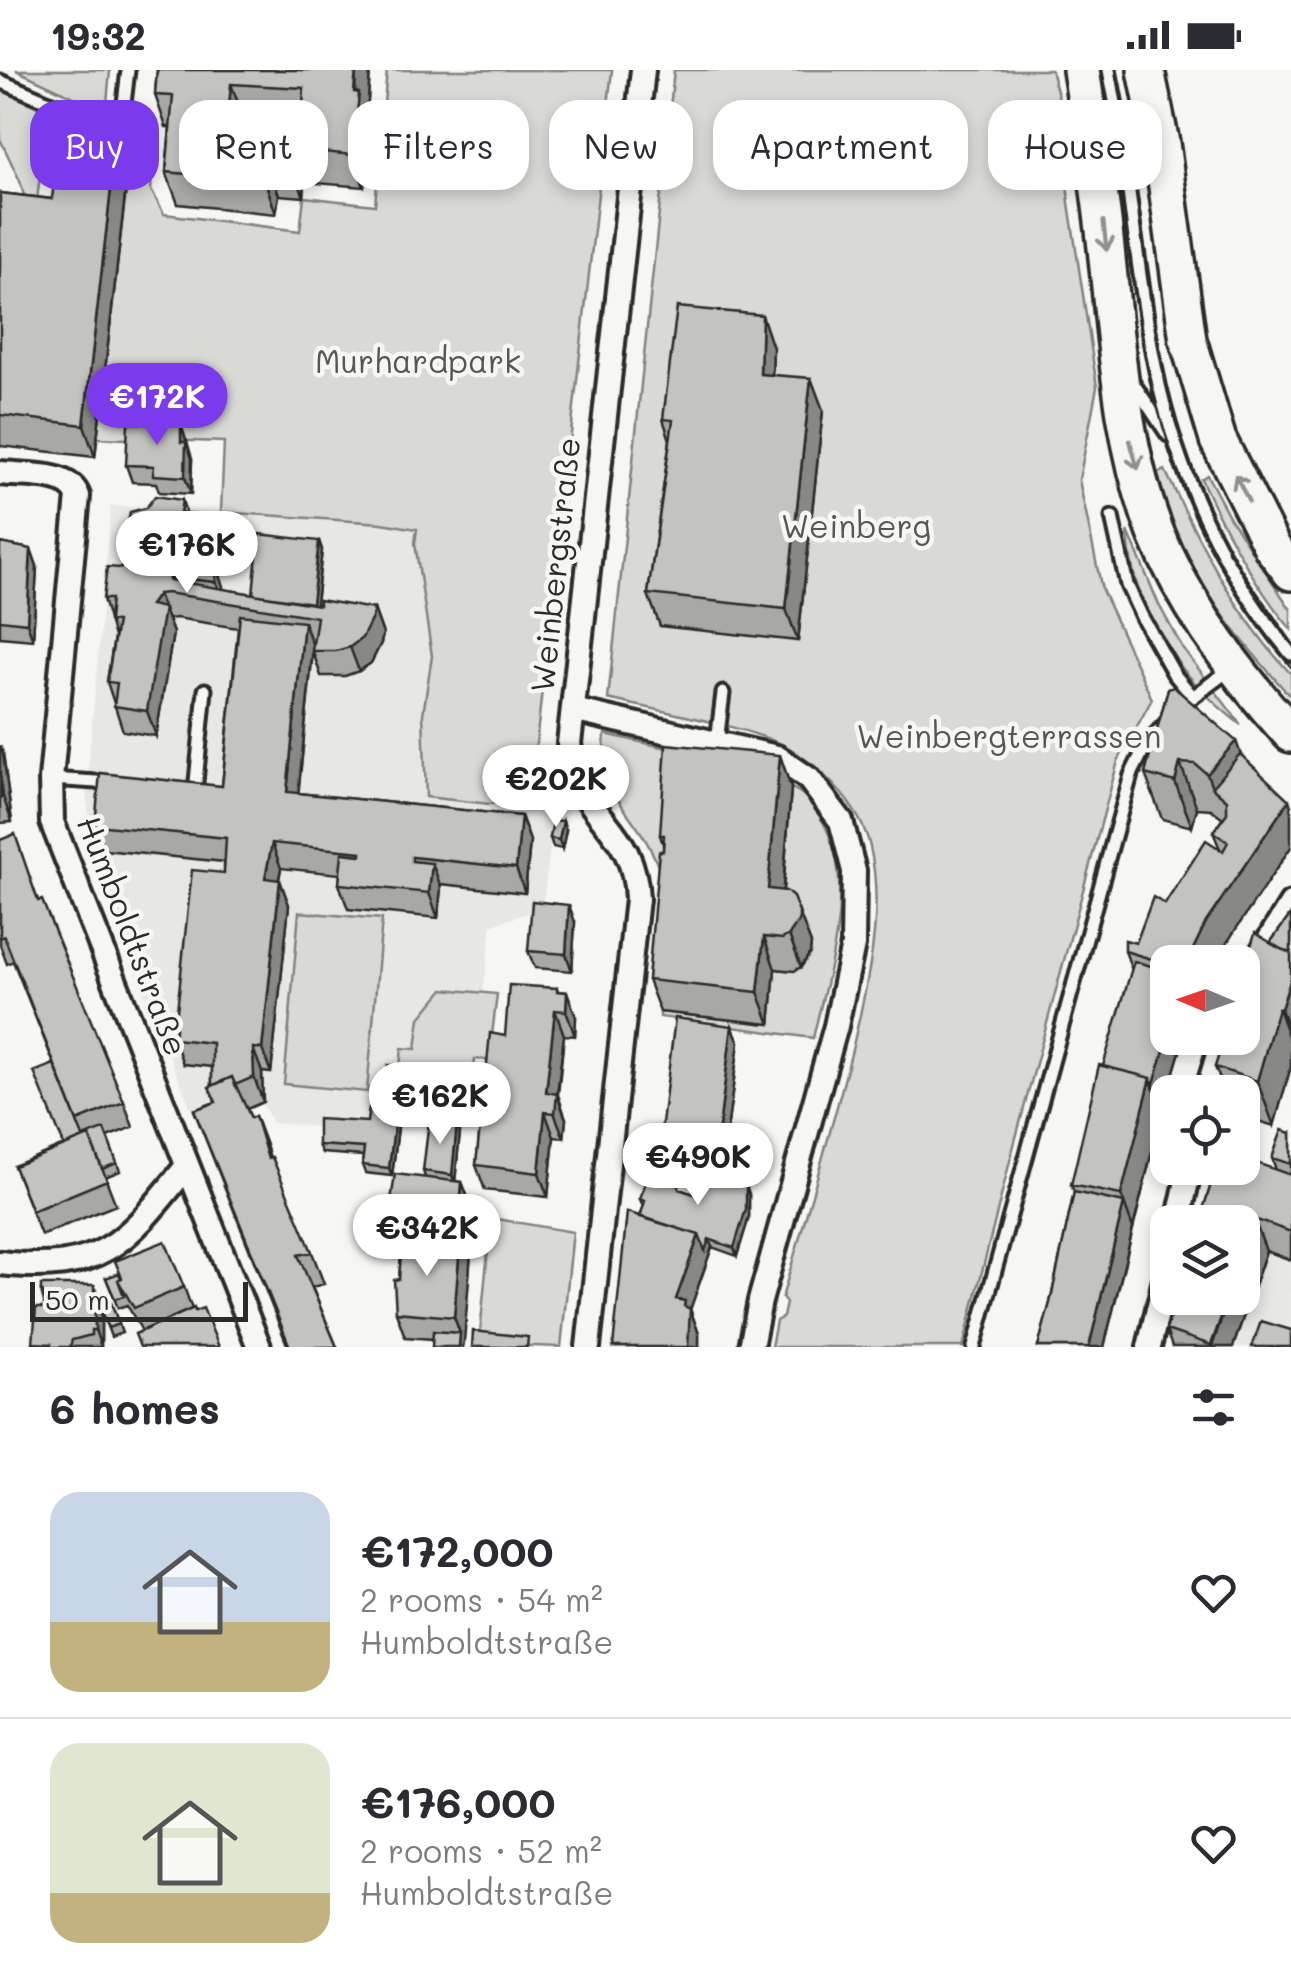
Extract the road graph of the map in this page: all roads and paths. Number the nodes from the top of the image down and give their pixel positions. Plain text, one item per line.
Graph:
1 (128, 70) edge
2 (643, 70) edge
3 (1081, 70) edge
4 (1109, 70) edge
5 (1146, 70) edge
6 (0, 81) edge
7 (1118, 360) junction
8 (1175, 446) junction
9 (0, 473) edge
10 (1112, 517) dead end
11 (1291, 572) edge
12 (1291, 654) edge
13 (1236, 665) junction
14 (205, 690) dead end
15 (723, 693) dead end
16 (1193, 697) junction
17 (572, 710) junction
18 (1291, 734) edge
19 (716, 742) junction
20 (51, 778) junction
21 (118, 783) edge
22 (176, 790) edge
23 (1291, 904) edge
24 (1260, 955) edge
25 (187, 1166) junction
26 (0, 1263) edge
27 (1157, 1315) edge
28 (260, 1347) edge
29 (588, 1347) edge
30 (751, 1347) edge
31 (974, 1347) edge
32 (1149, 1347) edge

1 - 6 lane
2 - 17 street, Weinbergstraße
3 -> 7 main road
4 - 8 lane
11 -> 5 main road
7 - 8 lane
7 -> 13 main road
8 - 12 lane
9 - 20 street, Humboldtstraße
10 - 16 lane
13 - 16 lane
13 - 18 main road
14 - 22 lane
15 - 19 lane
16 - 31 lane
17 - 19 street
17 - 29 street, Weinbergstraße
19 - 30 street
20 - 21 lane
20 - 25 street, Humboldtstraße
23 - 24 street
25 - 26 street
25 - 28 street, Humboldtstraße
27 - 32 street

